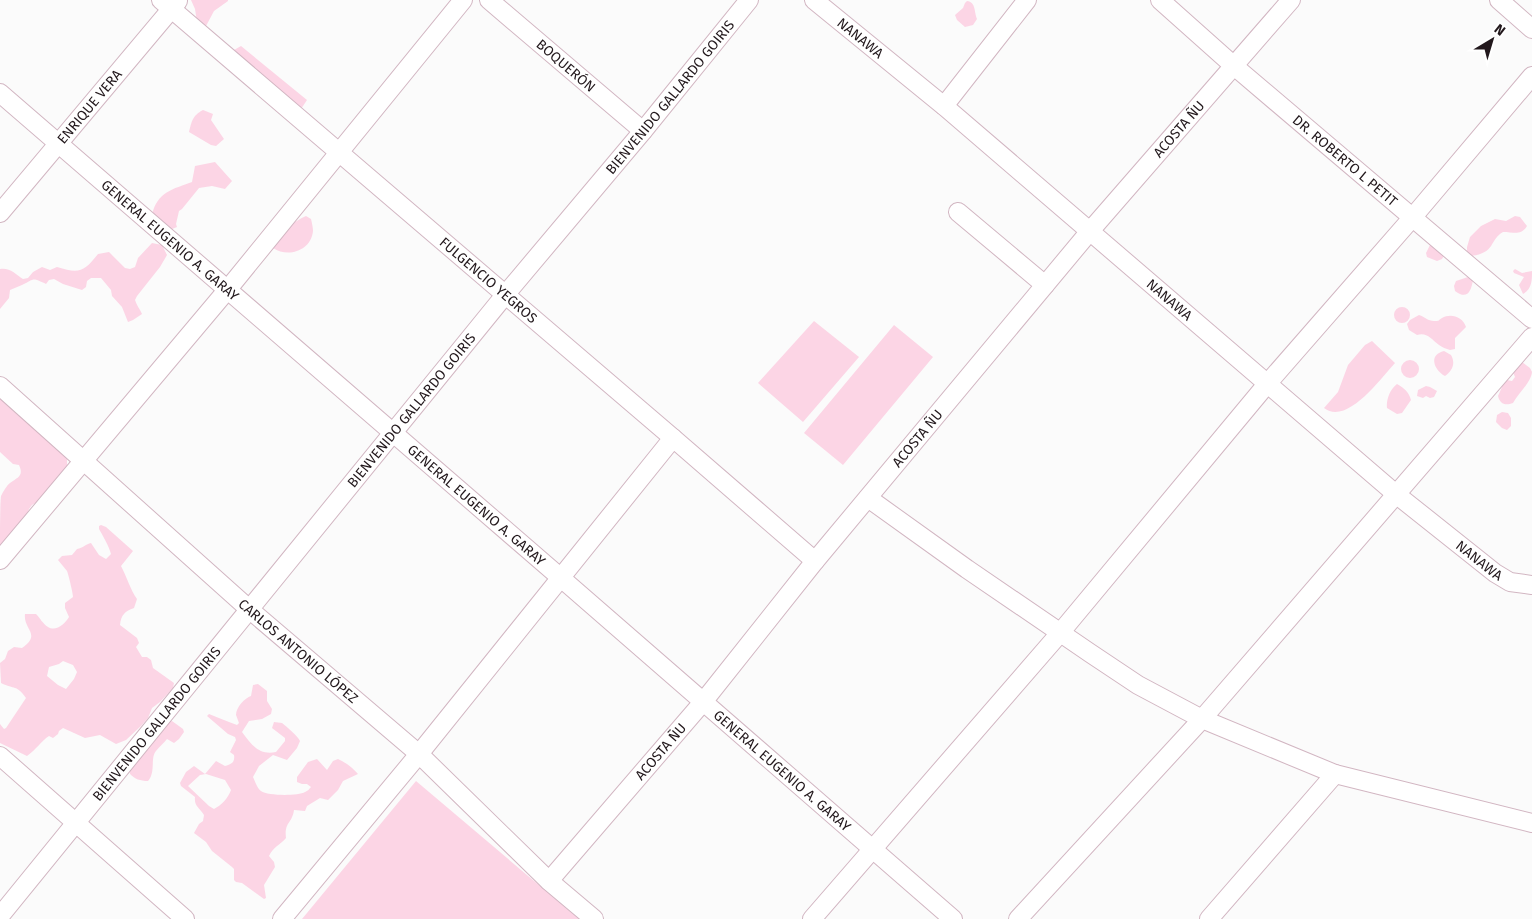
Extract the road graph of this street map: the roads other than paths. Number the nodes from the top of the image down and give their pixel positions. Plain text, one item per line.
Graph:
1 (464, 0) edge
2 (489, 0) edge
3 (748, 0) edge
4 (814, 0) edge
5 (1027, 0) edge
6 (1160, 0) edge
7 (1291, 0) edge
8 (1499, 0) edge
9 (170, 3) edge
10 (1532, 29) edge
11 (1234, 66) junction
12 (1532, 76) edge
13 (0, 93) edge
14 (944, 106) junction
15 (644, 131) junction
16 (58, 143) junction
17 (339, 153) junction
18 (958, 212) dead end
19 (0, 213) edge
20 (1412, 218) junction
21 (1090, 231) junction
22 (1045, 285) junction
23 (228, 289) junction
24 (505, 295) junction
25 (1532, 319) edge
26 (1532, 337) edge
27 (1267, 384) junction
28 (0, 386) edge
29 (394, 433) junction
30 (673, 438) junction
31 (84, 461) junction
32 (1396, 495) junction
33 (868, 498) junction
34 (0, 560) edge
35 (815, 561) junction
36 (561, 578) junction
37 (1532, 584) edge
38 (249, 609) junction
39 (1060, 633) junction
40 (703, 702) junction
41 (1202, 719) junction
42 (419, 754) junction
43 (0, 756) edge
44 (1335, 774) junction
45 (76, 822) junction
46 (1532, 823) edge
47 (872, 849) junction
48 (549, 881) junction
49 (0, 916) edge
50 (185, 919) edge
51 (282, 919) edge
52 (594, 919) edge
53 (812, 919) edge
54 (952, 919) edge
55 (1018, 919) edge
56 (1210, 919) edge

1 - 17 street
2 - 15 street, BOQUERÓN
3 - 15 street, BIENVENIDO GALLARDO GOIRIS
4 - 14 street, NANAWA
5 - 14 street
6 - 11 street, DR. ROBERTO L PETIT
7 - 11 street, ACOSTA ÑU
8 - 10 street
9 - 16 street, ENRIQUE VERA
9 - 17 street, FULGENCIO YEGROS
11 - 20 street, DR. ROBERTO L PETIT
11 - 21 street, ACOSTA ÑU
12 - 20 street
13 - 16 street, GENERAL EUGENIO A. GARAY
14 - 21 street, NANAWA
15 - 24 street, BIENVENIDO GALLARDO GOIRIS
16 - 19 street, ENRIQUE VERA
16 - 23 street, GENERAL EUGENIO A. GARAY
17 - 23 street
17 - 24 street, FULGENCIO YEGROS
18 - 22 street
20 - 25 street, DR. ROBERTO L PETIT
20 - 27 street
21 - 22 street, ACOSTA ÑU
21 - 27 street, NANAWA
22 - 33 street, ACOSTA ÑU
23 - 29 street, GENERAL EUGENIO A. GARAY
23 - 31 street
24 - 29 street, BIENVENIDO GALLARDO GOIRIS
24 - 30 street, FULGENCIO YEGROS
26 - 32 street
27 - 32 street, NANAWA
27 - 39 street
28 - 31 street, CARLOS ANTONIO LÓPEZ
29 - 36 street, GENERAL EUGENIO A. GARAY
29 - 38 street, BIENVENIDO GALLARDO GOIRIS
30 - 35 street, FULGENCIO YEGROS
30 - 36 street
31 - 34 street
31 - 38 street, CARLOS ANTONIO LÓPEZ
32 - 37 street, NANAWA
32 - 41 street
33 - 35 street, ACOSTA ÑU
33 - 39 street
35 - 40 street, ACOSTA ÑU
36 - 40 street, GENERAL EUGENIO A. GARAY
36 - 42 street
38 - 42 street, CARLOS ANTONIO LÓPEZ
38 - 45 street, BIENVENIDO GALLARDO GOIRIS
39 - 41 street
39 - 47 street
40 - 47 street, GENERAL EUGENIO A. GARAY
40 - 48 street, ACOSTA ÑU
41 - 44 street
41 - 55 street
42 - 48 street, CARLOS ANTONIO LÓPEZ
42 - 51 street
43 - 45 street
44 - 46 street
44 - 56 street
45 - 49 street, BIENVENIDO GALLARDO GOIRIS
45 - 50 street
47 - 53 street
47 - 54 street, GENERAL EUGENIO A. GARAY
48 - 52 street, CARLOS ANTONIO LÓPEZ

